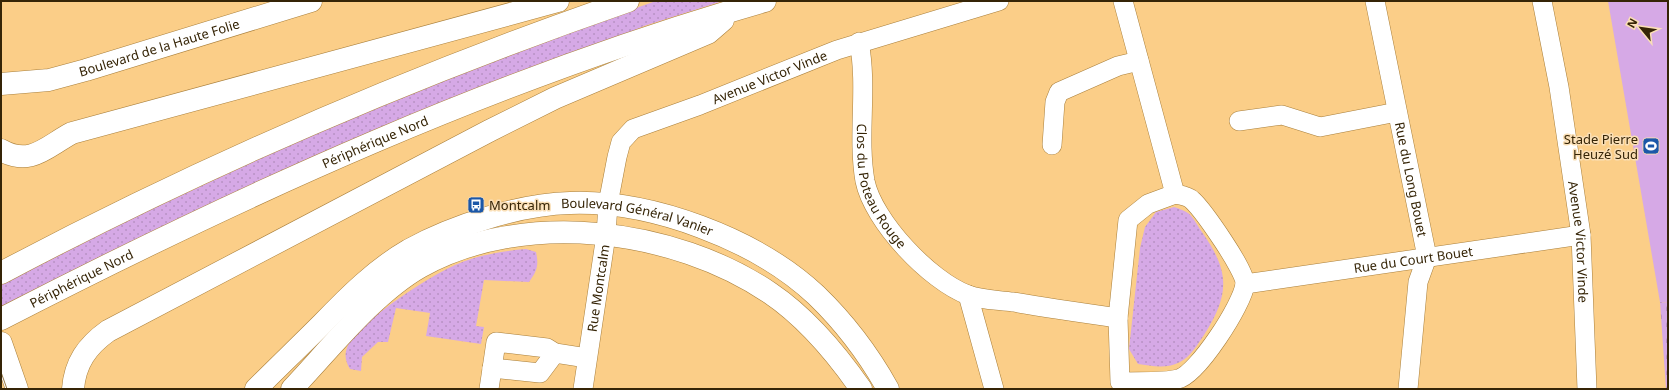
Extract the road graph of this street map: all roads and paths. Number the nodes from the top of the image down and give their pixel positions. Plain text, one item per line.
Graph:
1 (311, 1) edge
2 (558, 1) edge
3 (628, 1) edge
4 (765, 1) edge
5 (999, 1) edge
6 (1123, 1) edge
7 (1375, 1) edge
8 (1542, 1) edge
9 (738, 9) junction
10 (859, 42) junction
11 (1139, 61) junction
12 (3, 86) edge
13 (1397, 112) junction
14 (1239, 120) dead end
15 (1052, 145) dead end
16 (1, 150) edge
17 (1175, 194) junction
18 (607, 219) junction
19 (1581, 235) junction
20 (1426, 257) junction
21 (1, 273) edge
22 (1245, 284) junction
23 (968, 295) junction
24 (1118, 318) junction
25 (1, 320) edge
26 (4, 352) edge
27 (294, 352) junction
28 (554, 353) junction
29 (587, 358) junction
30 (492, 368) junction
31 (306, 380) edge
32 (1120, 385) edge
33 (18, 389) edge
34 (73, 389) edge
35 (256, 389) edge
36 (292, 389) edge
37 (489, 389) edge
38 (583, 389) edge
39 (861, 389) edge
40 (888, 389) edge
41 (994, 389) edge
42 (1408, 389) edge
43 (1587, 389) edge

1 - 12 main road, Boulevard de la Haute Folie
2 - 16 main road
3 - 21 main road
4 - 9 main road, Périphérique Nord
5 - 10 street, Avenue Victor Vinde
6 - 11 street
7 - 13 street, Rue du Long Bouet
8 - 19 street, Avenue Victor Vinde
9 - 25 main road, Périphérique Nord
9 - 34 main road
10 - 18 street, Avenue Victor Vinde
10 - 23 street, Clos du Poteau Rouge
11 - 15 street
11 - 17 street
13 - 14 street, Rue du Long Bouet
13 - 20 street, Rue du Long Bouet
17 - 22 street
17 - 24 street
18 - 27 main road, Boulevard Général Vanier
18 - 29 street, Rue Montcalm
18 - 31 main road, Boulevard Général Vanier
18 - 39 main road, Boulevard Général Vanier
18 - 40 main road, Boulevard Général Vanier
19 - 20 street, Rue du Court Bouet
19 - 43 street, Avenue Victor Vinde
20 - 22 street, Rue du Court Bouet
20 - 42 street, Rue du Long Bouet
22 - 32 street
23 - 24 street, Clos du Poteau Rouge
23 - 41 street
24 - 32 street
26 - 33 main road
27 - 31 street
27 - 35 main road, Boulevard Général Vanier
28 - 29 street
28 - 30 street
28 - 30 street
29 - 38 street, Rue Montcalm
30 - 37 street
31 - 36 main road, Boulevard Général Vanier

